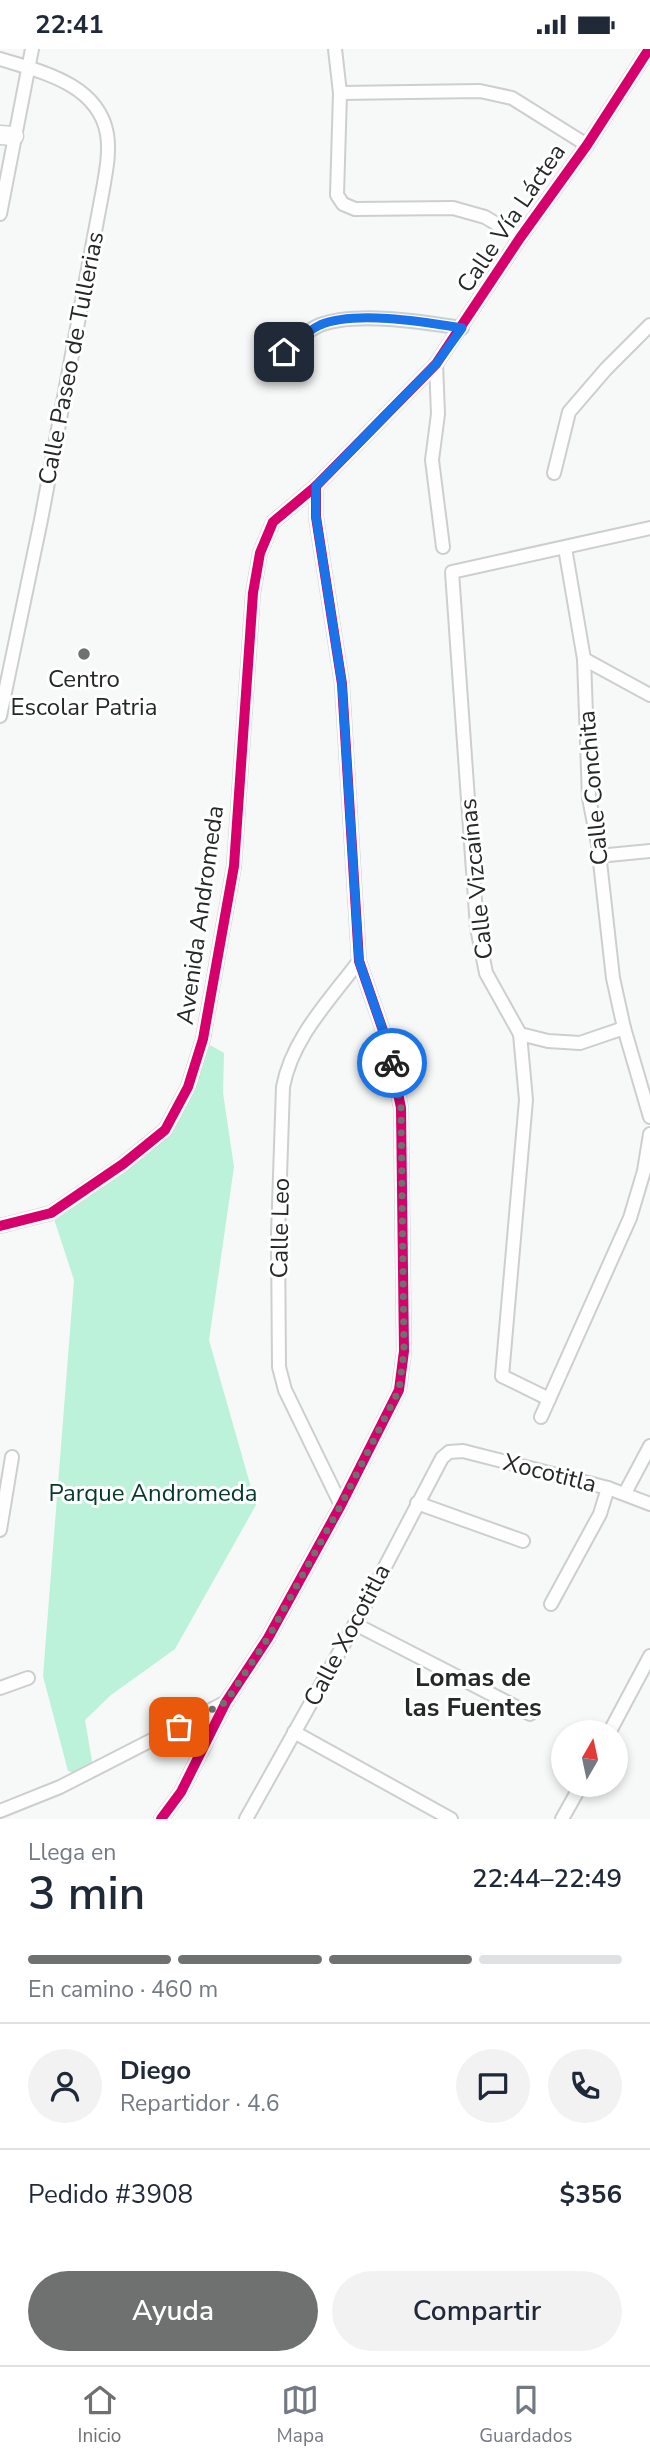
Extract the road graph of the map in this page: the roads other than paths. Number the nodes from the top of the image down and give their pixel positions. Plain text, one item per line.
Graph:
1 (32, 49) edge
2 (335, 49) edge
3 (649, 49) edge
4 (0, 59) edge
5 (28, 68) junction
6 (340, 93) junction
7 (7, 136) edge
8 (587, 145) junction
9 (0, 214) edge
10 (520, 238) junction
11 (650, 325) edge
12 (462, 328) junction
13 (436, 364) junction
14 (267, 365) dead end
15 (554, 473) dead end
16 (316, 486) junction
17 (650, 528) edge
18 (443, 547) dead end
19 (565, 548) junction
20 (584, 659) junction
21 (650, 695) edge
22 (0, 716) edge
23 (650, 851) edge
24 (598, 856) junction
25 (359, 961) junction
26 (624, 1028) junction
27 (520, 1034) junction
28 (650, 1117) edge
29 (650, 1134) edge
30 (0, 1226) edge
31 (550, 1399) junction
32 (541, 1417) dead end
33 (650, 1446) edge
34 (449, 1452) joint
35 (12, 1457) dead end
36 (608, 1487) junction
37 (625, 1493) junction
38 (417, 1503) junction
39 (650, 1504) edge
40 (341, 1505) junction
41 (0, 1530) edge
42 (523, 1541) dead end
43 (551, 1604) dead end
44 (355, 1624) junction
45 (650, 1656) edge
46 (28, 1678) dead end
47 (0, 1688) edge
48 (226, 1702) junction
49 (530, 1714) dead end
50 (616, 1720) edge
51 (294, 1733) junction
52 (574, 1797) edge
53 (0, 1811) edge
54 (161, 1819) edge
55 (246, 1819) edge
56 (452, 1819) edge
57 (562, 1819) edge

1 - 5 street
2 - 6 street
3 - 8 street, Calle Vía Láctea
4 - 5 street, Calle Paseo de Tullerias
5 - 7 street
5 - 22 street, Calle Paseo de Tullerias
6 - 8 street
6 - 10 street
7 - 9 street
8 - 10 street, Calle Vía Láctea
10 - 12 street, Calle Vía Láctea
11 - 15 street
12 - 13 street, Calle Vía Láctea
12 - 14 street
13 - 16 street, Calle Vía Láctea
13 - 18 street
16 - 25 street
16 - 30 street, Avenida Andromeda
17 - 19 street
19 - 20 street, Calle Conchita
19 - 27 street, Calle Vizcaínas
20 - 21 street
20 - 24 street, Calle Conchita
23 - 24 street
24 - 26 street, Calle Conchita
25 - 40 street
25 - 40 street, Calle Leo
26 - 27 street
26 - 28 street, Calle Conchita
27 - 31 street, Calle Vizcaínas
29 - 31 street
31 - 32 street
33 - 37 street
34 - 36 street, Xocotitla
34 - 38 street, Calle Xocotitla
35 - 41 street
36 - 37 street, Xocotitla
36 - 43 street
37 - 39 street, Xocotitla
38 - 42 street
38 - 44 street, Calle Xocotitla
40 - 48 street
44 - 49 street
44 - 51 street, Calle Xocotitla
45 - 50 street
46 - 47 street
48 - 53 street
48 - 54 street
51 - 55 street, Calle Xocotitla
51 - 56 street
52 - 57 street

